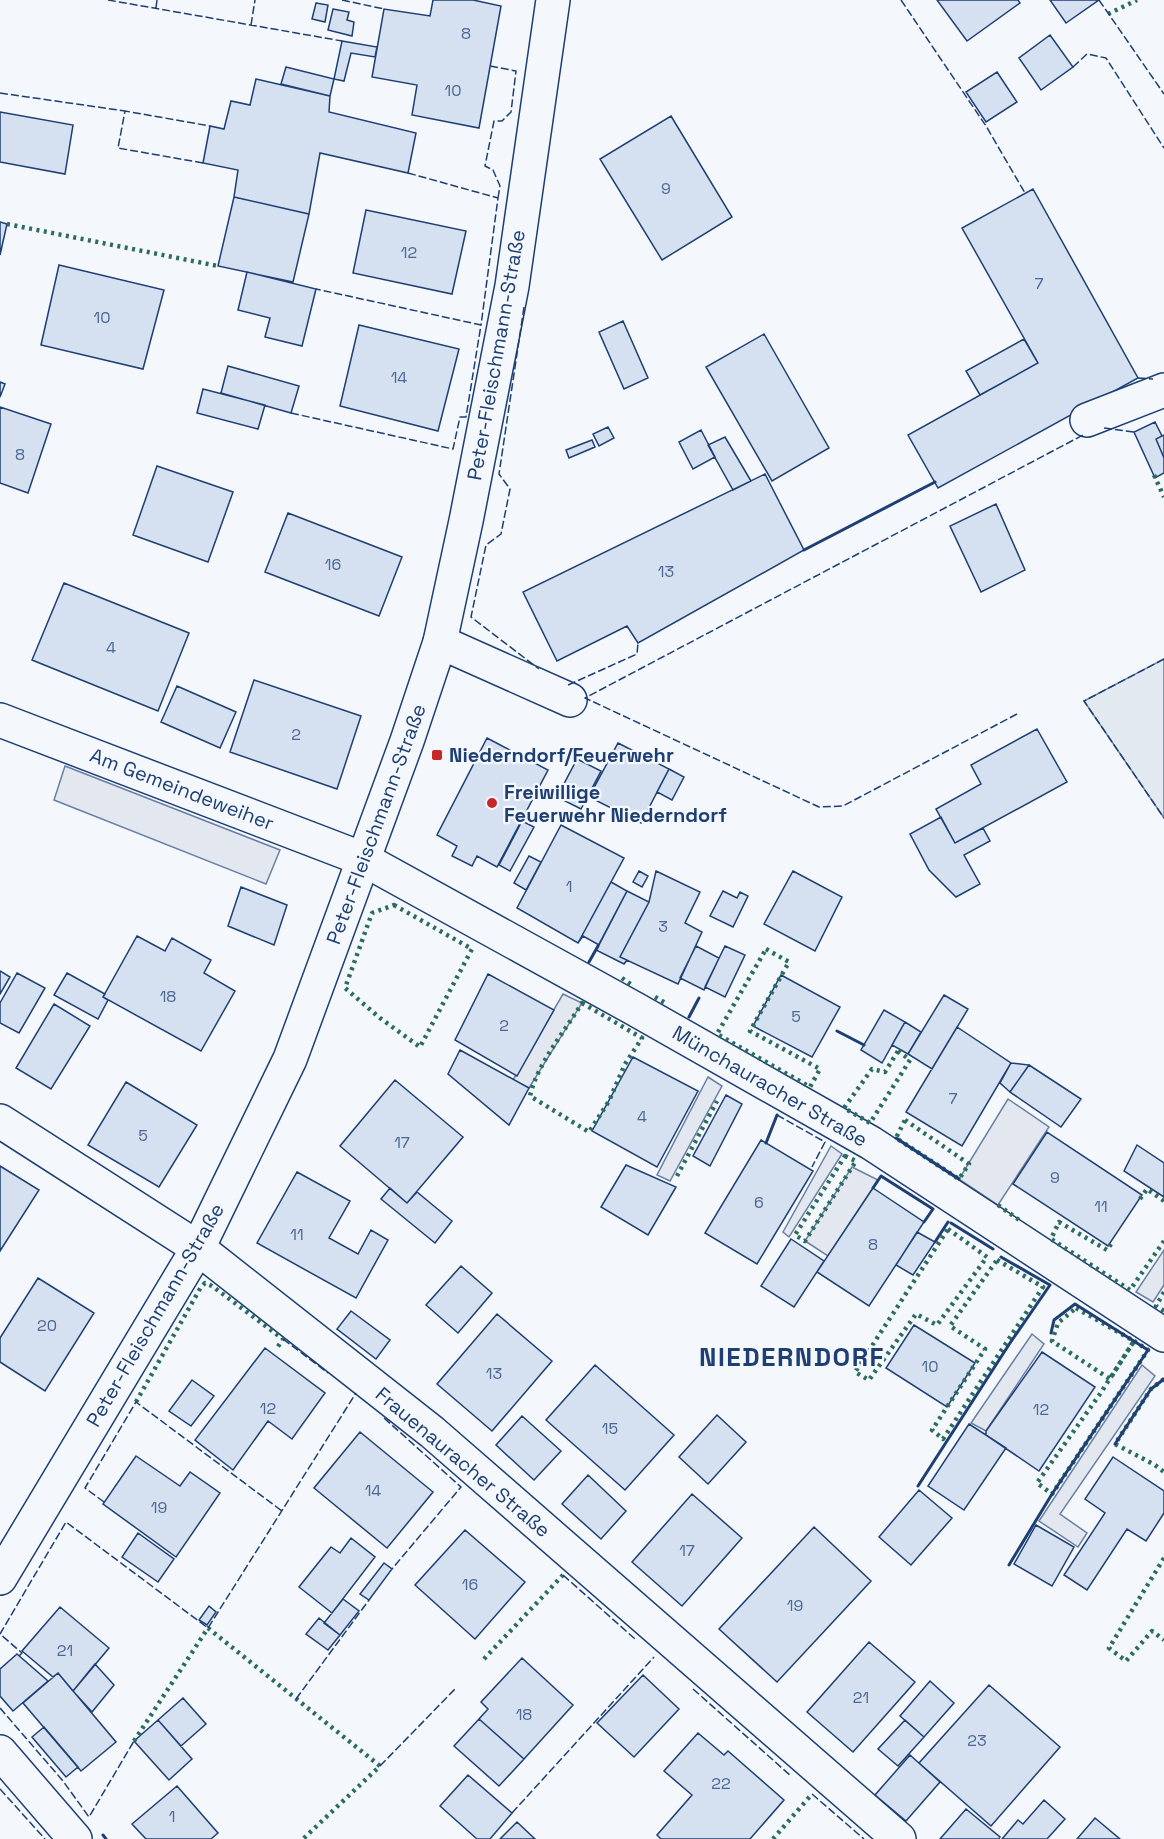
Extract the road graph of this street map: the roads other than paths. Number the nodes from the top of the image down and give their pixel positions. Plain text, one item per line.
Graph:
1 (553, 0) edge
2 (1164, 390) edge
3 (1087, 420) dead end
4 (440, 642) junction
5 (570, 700) dead end
6 (4, 729) edge
7 (363, 859) junction
8 (0, 1121) edge
9 (198, 1248) junction
10 (1164, 1335) edge
11 (0, 1578) edge
12 (0, 1752) edge
13 (75, 1839) edge
14 (899, 1839) edge

1 - 4 street, Peter-Fleischmann-Straße
2 - 3 street
4 - 5 street
4 - 7 street, Peter-Fleischmann-Straße
6 - 7 street, Am Gemeindeweiher
7 - 9 street, Peter-Fleischmann-Straße
7 - 10 street, Münchauracher Straße
8 - 9 street, Frauenauracher Straße
9 - 11 street, Peter-Fleischmann-Straße
9 - 14 street, Frauenauracher Straße
12 - 13 street

